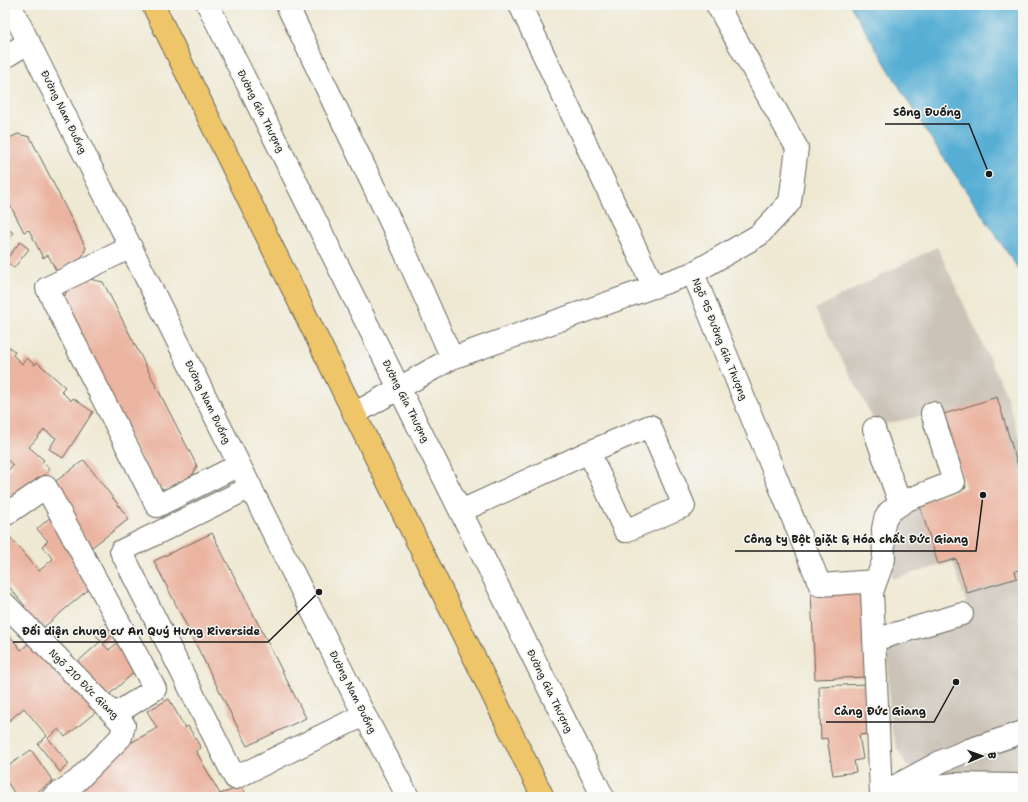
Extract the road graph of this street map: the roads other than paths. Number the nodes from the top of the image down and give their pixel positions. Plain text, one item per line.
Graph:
1 (153, 5) edge
2 (208, 5) edge
3 (287, 5) edge
4 (520, 5) edge
5 (717, 5) edge
6 (10, 13) edge
7 (29, 42) junction
8 (5, 58) edge
9 (131, 247) junction
10 (693, 273) junction
11 (654, 287) junction
12 (452, 358) junction
13 (400, 388) junction
14 (932, 413) dead end
15 (354, 414) junction
16 (874, 429) dead end
17 (589, 452) junction
18 (239, 465) junction
19 (250, 488) junction
20 (900, 504) junction
21 (461, 510) junction
22 (5, 515) edge
23 (875, 581) junction
24 (5, 604) edge
25 (962, 614) dead end
26 (874, 640) junction
27 (114, 714) junction
28 (364, 714) junction
29 (1023, 732) edge
30 (1012, 789) edge
31 (876, 795) edge
32 (53, 797) edge
33 (408, 797) edge
34 (543, 797) edge
35 (603, 797) edge

1 - 15 main road
2 - 13 street, Đường Gia Thượng
3 - 12 street
4 - 11 street
5 - 10 street
6 - 7 street, Đường Nam Đuống
7 - 8 street
7 - 9 street, Đường Nam Đuống
9 - 18 street, Đường Nam Đuống
9 - 18 street
10 - 11 street, Ngõ 95 Đường Gia Thượng
10 - 23 street, Ngõ 95 Đường Gia Thượng
11 - 12 street, Ngõ 95 Đường Gia Thượng
12 - 13 street, Ngõ 95 Đường Gia Thượng
13 - 15 street, Ngõ 95 Đường Gia Thượng
13 - 21 street, Đường Gia Thượng
14 - 20 street
15 - 34 main road
16 - 20 street
17 - 17 street
17 - 21 street
18 - 19 street, Đường Nam Đuống
19 - 28 street, Đường Nam Đuống
19 - 28 street
20 - 23 street
21 - 35 street, Đường Gia Thượng
22 - 27 street
23 - 26 street
24 - 27 street, Ngõ 210 Đức Giang
25 - 26 street
26 - 31 street
27 - 32 street, Ngõ 210 Đức Giang
28 - 33 street, Đường Nam Đuống
29 - 31 street
30 - 31 street

